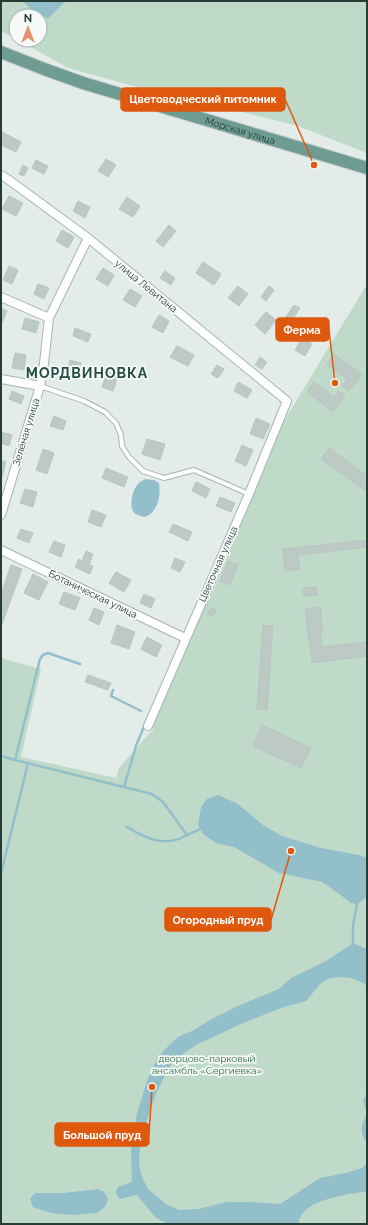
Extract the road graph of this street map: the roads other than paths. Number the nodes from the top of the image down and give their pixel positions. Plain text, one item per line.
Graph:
1 (1, 52) edge
2 (367, 168) edge
3 (1, 175) edge
4 (88, 238) junction
5 (1, 297) edge
6 (49, 318) junction
7 (1, 380) edge
8 (40, 386) junction
9 (287, 401) joint
10 (249, 494) junction
11 (1, 515) edge
12 (1, 550) edge
13 (186, 638) junction
14 (148, 726) dead end

1 - 2 main road, Морская улица
3 - 4 street, улица Левитана
4 - 6 street, Зелёная улица
4 - 9 street, улица Левитана
5 - 6 street
6 - 8 street, Зелёная улица
7 - 8 street
8 - 10 lane
8 - 11 street, Зелёная улица
9 - 10 street, Цветочная улица
10 - 13 street, Цветочная улица
12 - 13 street, Ботаническая улица
13 - 14 street, Цветочная улица

